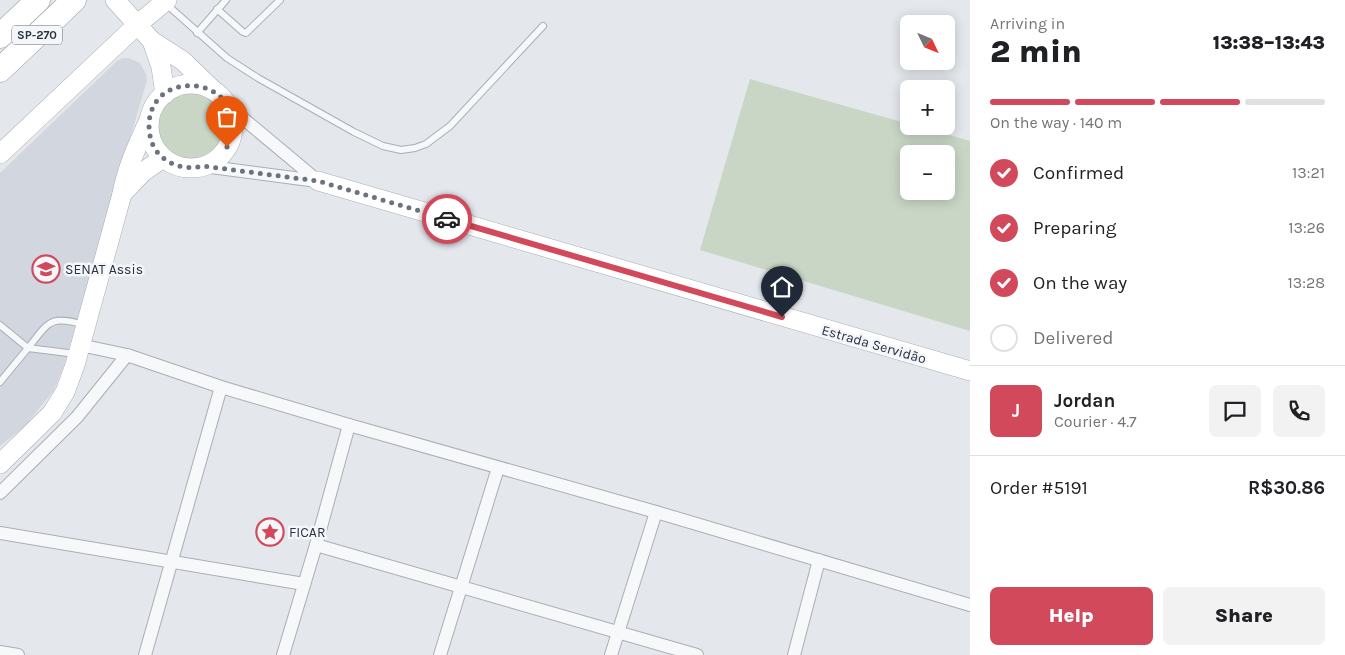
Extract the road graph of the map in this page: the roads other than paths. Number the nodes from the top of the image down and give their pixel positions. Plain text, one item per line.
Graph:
1 (38, 0) edge
2 (74, 0) edge
3 (226, 0) edge
4 (280, 0) edge
5 (116, 1) edge
6 (166, 1) edge
7 (218, 9) junction
8 (138, 24) junction
9 (543, 26) dead end
10 (196, 32) junction
11 (0, 36) edge
12 (152, 42) junction
13 (0, 70) edge
14 (165, 94) junction
15 (220, 98) junction
16 (150, 120) junction
17 (0, 154) edge
18 (164, 158) junction
19 (203, 166) junction
20 (318, 181) junction
21 (122, 194) junction
22 (0, 325) edge
23 (86, 325) junction
24 (28, 348) junction
25 (79, 350) junction
26 (127, 355) junction
27 (970, 371) edge
28 (0, 382) edge
29 (221, 387) junction
30 (349, 426) junction
31 (0, 464) edge
32 (498, 468) junction
33 (0, 493) edge
34 (656, 512) junction
35 (0, 533) edge
36 (316, 546) junction
37 (172, 560) junction
38 (819, 560) junction
39 (304, 584) junction
40 (461, 588) junction
41 (970, 605) edge
42 (618, 632) junction
43 (0, 652) edge
44 (18, 655) edge
45 (145, 655) edge
46 (283, 655) edge
47 (440, 655) edge
48 (611, 655) edge
49 (697, 655) edge
50 (794, 655) edge

1 - 11 highway, SP-270
2 - 13 highway, SP-270
3 - 7 lane
4 - 7 lane
5 - 8 street
6 - 8 street
6 - 10 lane
7 - 10 lane
8 - 12 street
8 - 17 street
9 - 10 lane
12 - 14 street
12 - 15 street
14 - 15 street
14 - 16 street
15 - 19 street
15 - 20 street, Estrada Servidão
16 - 18 street
16 - 21 street
18 - 19 street
18 - 21 street
19 - 20 street, Estrada Servidão
20 - 27 street, Estrada Servidão
21 - 23 street
22 - 24 lane
23 - 24 lane
23 - 25 street
24 - 25 lane
24 - 28 lane
25 - 26 street
25 - 31 street
26 - 29 street
26 - 33 street
29 - 30 street
29 - 37 street
30 - 32 street
30 - 36 street
32 - 34 street
32 - 40 street
34 - 38 street
34 - 42 street
35 - 37 street
36 - 39 street
36 - 40 street
37 - 39 street
37 - 45 street
38 - 41 street
38 - 50 street
39 - 46 street
40 - 42 street
40 - 47 street
42 - 48 street
42 - 49 street
43 - 44 street

